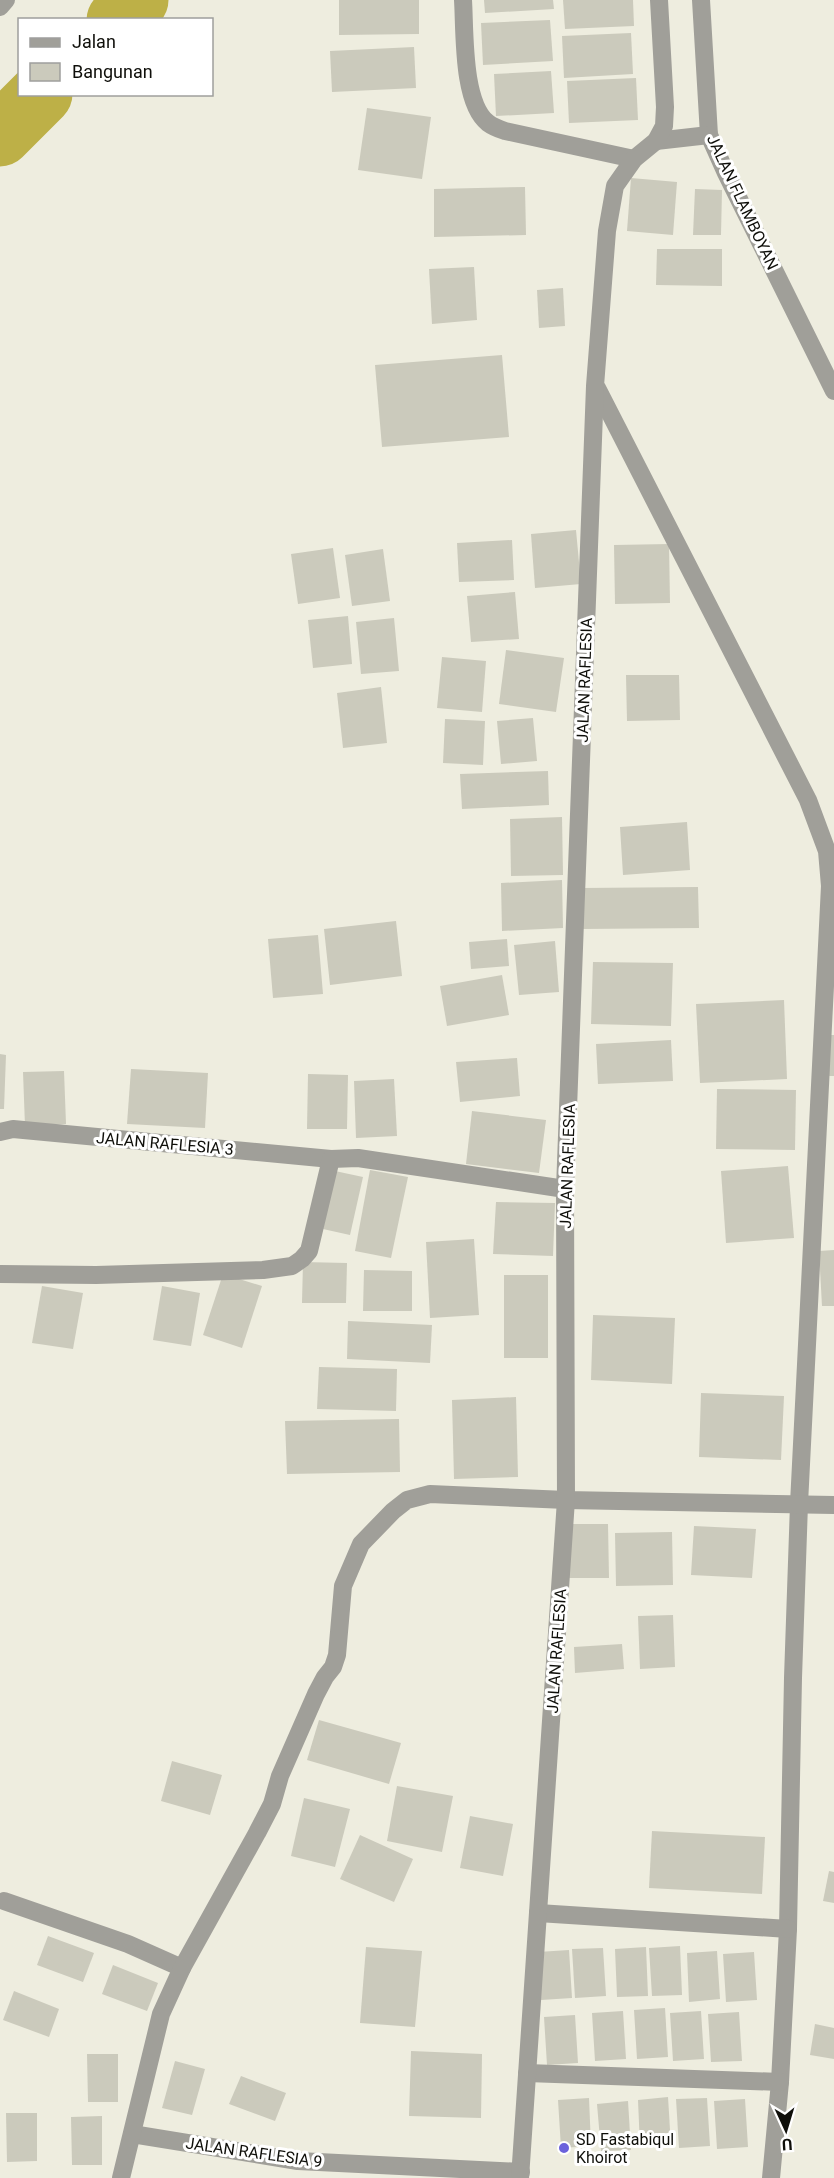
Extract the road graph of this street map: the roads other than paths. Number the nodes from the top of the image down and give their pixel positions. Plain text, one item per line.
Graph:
1 (6, 0) edge
2 (463, 0) edge
3 (659, 0) edge
4 (701, 0) edge
5 (0, 7) edge
6 (709, 135) junction
7 (656, 141) junction
8 (634, 159) junction
9 (595, 386) junction
10 (834, 391) edge
11 (831, 849) edge
12 (0, 1132) edge
13 (331, 1159) junction
14 (565, 1189) junction
15 (0, 1274) edge
16 (566, 1500) junction
17 (799, 1504) junction
18 (834, 1505) edge
19 (4, 1901) dead end
20 (538, 1913) junction
21 (788, 1929) junction
22 (182, 1968) junction
23 (527, 2073) junction
24 (780, 2082) junction
25 (132, 2134) junction
26 (520, 2175) edge
27 (121, 2178) edge
28 (771, 2178) edge

1 - 5 street
2 - 8 street
3 - 7 street
4 - 6 street, JALAN FLAMBOYAN
6 - 7 street
6 - 10 street, JALAN FLAMBOYAN
7 - 8 street, JALAN RAFLESIA
8 - 9 street, JALAN RAFLESIA
9 - 11 street
9 - 14 street, JALAN RAFLESIA
11 - 17 street
12 - 13 street, JALAN RAFLESIA 3
13 - 14 street, JALAN RAFLESIA 3
13 - 15 street
14 - 16 street, JALAN RAFLESIA
16 - 17 street
16 - 20 street, JALAN RAFLESIA
16 - 22 street
17 - 18 street
17 - 21 street
19 - 22 street
20 - 21 street
20 - 23 street, JALAN RAFLESIA
21 - 24 street
22 - 25 street
23 - 24 street
23 - 26 street, JALAN RAFLESIA
24 - 28 street
25 - 26 street, JALAN RAFLESIA 9
25 - 27 street

